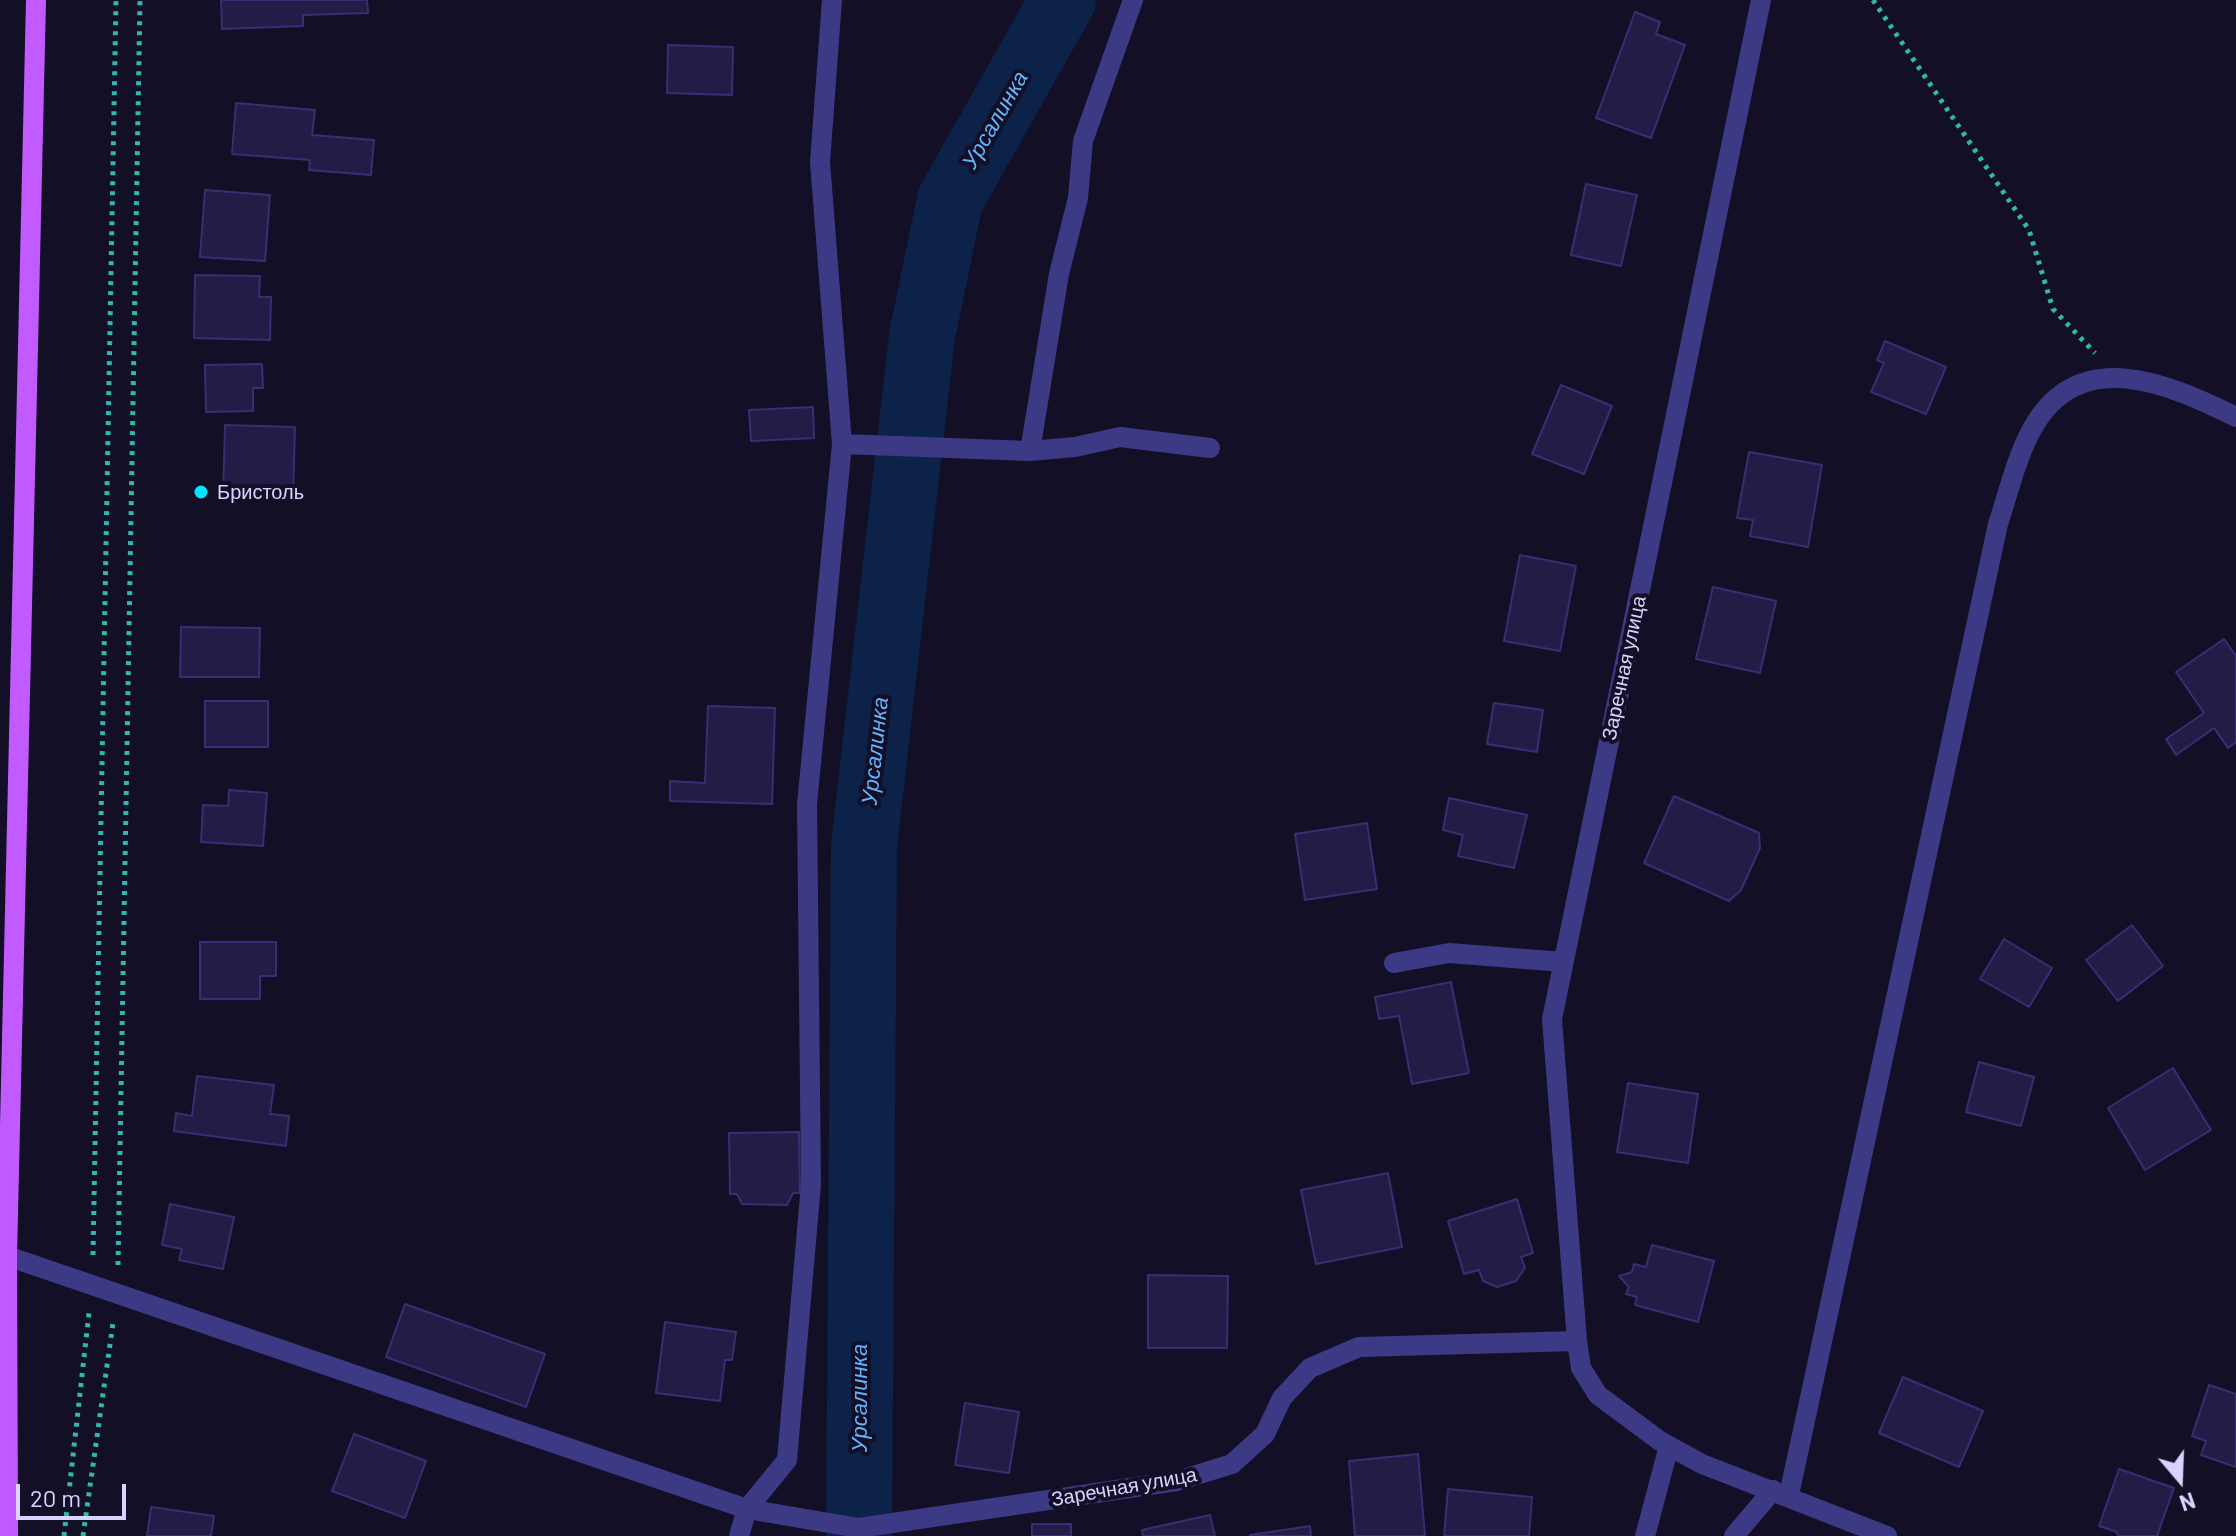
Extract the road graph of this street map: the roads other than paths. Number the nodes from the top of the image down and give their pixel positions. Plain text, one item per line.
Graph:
1 (36, 0) edge
2 (832, 0) edge
3 (1133, 0) edge
4 (1761, 0) edge
5 (2236, 417) edge
6 (842, 444) junction
7 (1210, 448) dead end
8 (1030, 451) junction
9 (1563, 962) junction
10 (1394, 963) dead end
11 (7, 1256) junction
12 (1577, 1341) junction
13 (1669, 1446) junction
14 (1781, 1492) junction
15 (747, 1509) junction
16 (906, 1529) edge
17 (8, 1536) edge
18 (739, 1536) edge
19 (1645, 1536) edge
20 (1734, 1536) edge
21 (1887, 1536) edge

1 - 11 main road
2 - 6 street
3 - 8 street
4 - 9 street, Заречная улица
5 - 14 street
6 - 8 street
6 - 15 street
7 - 8 street
9 - 10 street
9 - 12 street, Заречная улица
11 - 15 street, Заречная улица
11 - 17 main road
12 - 13 street, Заречная улица
12 - 16 street, Заречная улица
13 - 14 street, Заречная улица
13 - 19 street
14 - 20 street
14 - 21 street, Заречная улица
15 - 16 street, Заречная улица
15 - 18 street

